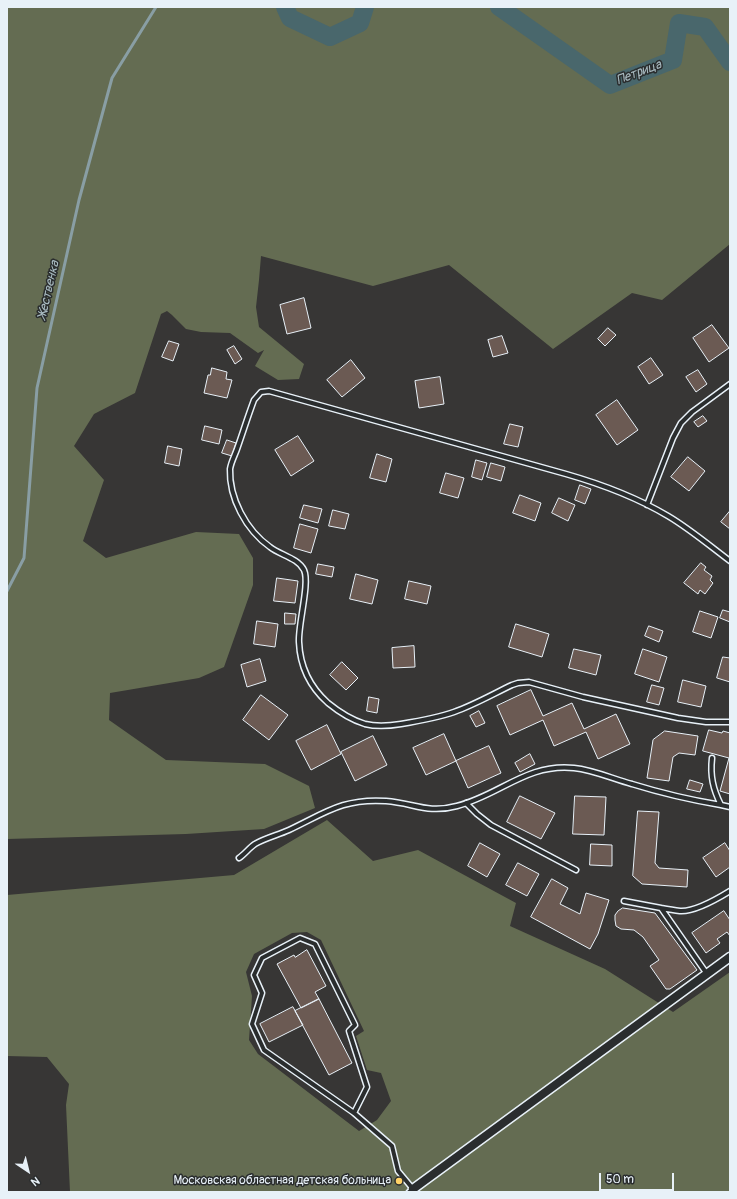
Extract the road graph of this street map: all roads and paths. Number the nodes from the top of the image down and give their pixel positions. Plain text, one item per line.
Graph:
1 (730, 384) edge
2 (647, 505) junction
3 (730, 562) edge
4 (730, 722) edge
5 (712, 758) dead end
6 (466, 804) junction
7 (721, 805) junction
8 (730, 807) edge
9 (240, 858) dead end
10 (576, 870) dead end
11 (730, 891) edge
12 (624, 901) dead end
13 (661, 908) junction
14 (730, 957) edge
15 (707, 974) junction
16 (354, 1113) junction
17 (411, 1191) edge

1 - 2 lane
2 - 3 lane
2 - 4 lane
5 - 7 lane
6 - 7 lane
6 - 9 lane
6 - 10 lane
7 - 8 lane
11 - 13 lane
12 - 13 lane
13 - 15 lane
14 - 15 street
15 - 17 street
16 - 16 lane
16 - 17 lane

